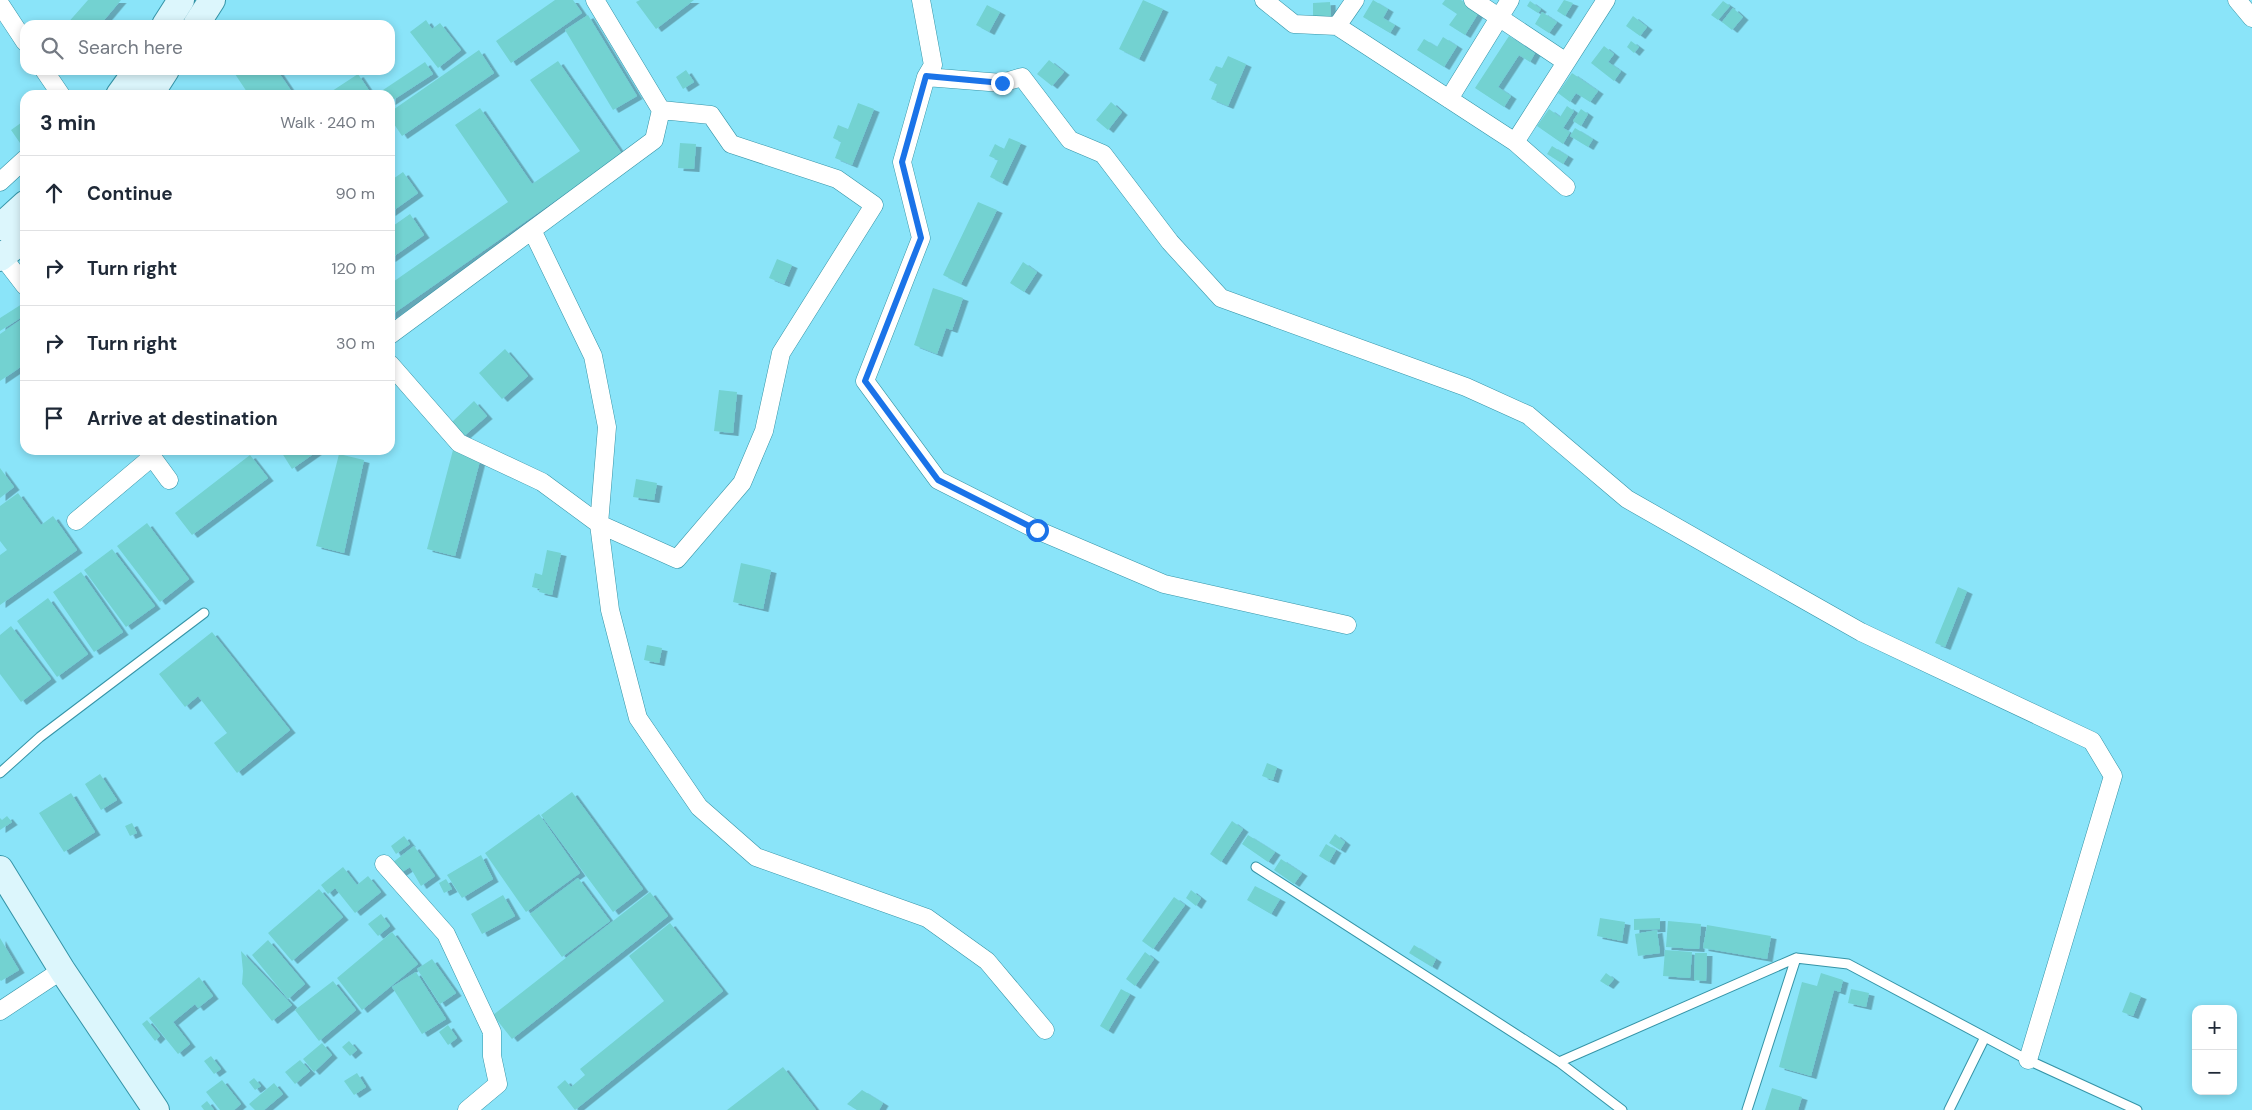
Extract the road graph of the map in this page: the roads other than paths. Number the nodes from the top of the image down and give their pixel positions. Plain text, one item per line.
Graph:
1 (181, 0) edge
2 (212, 0) edge
3 (595, 0) edge
4 (921, 0) edge
5 (1264, 0) edge
6 (1355, 0) edge
7 (1473, 0) edge
8 (1510, 0) edge
9 (1606, 0) edge
10 (2237, 0) edge
11 (0, 4) edge
12 (1500, 17) junction
13 (2252, 18) edge
14 (168, 20) edge
15 (199, 20) edge
16 (1337, 26) junction
17 (20, 34) edge
18 (1566, 62) junction
19 (47, 75) edge
20 (133, 75) edge
21 (163, 75) edge
22 (926, 76) junction
23 (58, 90) edge
24 (123, 90) edge
25 (153, 90) edge
26 (1449, 98) junction
27 (661, 110) junction
28 (1515, 142) junction
29 (20, 163) edge
30 (0, 182) edge
31 (1566, 186) dead end
32 (20, 209) edge
33 (0, 227) edge
34 (532, 230) junction
35 (20, 242) edge
36 (1, 257) edge
37 (20, 280) edge
38 (395, 331) edge
39 (395, 370) edge
40 (149, 455) edge
41 (151, 455) edge
42 (169, 480) dead end
43 (76, 521) dead end
44 (599, 524) junction
45 (204, 613) dead end
46 (1346, 624) dead end
47 (0, 773) edge
48 (384, 864) dead end
49 (1256, 867) dead end
50 (0, 869) edge
51 (1796, 958) junction
52 (62, 970) junction
53 (0, 1011) edge
54 (1045, 1030) dead end
55 (1984, 1037) junction
56 (2028, 1060) junction
57 (1558, 1062) junction
58 (156, 1110) edge
59 (467, 1110) edge
60 (1622, 1110) edge
61 (1747, 1110) edge
62 (1949, 1110) edge
63 (2137, 1110) edge

1 - 14 street
2 - 15 street
3 - 27 street
4 - 22 street
5 - 16 street
6 - 16 street
7 - 12 street
8 - 12 street
9 - 18 street
10 - 13 street
11 - 17 street
12 - 18 street
12 - 26 street
16 - 26 street
18 - 28 street
19 - 23 street
20 - 24 street
21 - 25 street
22 - 46 street
22 - 56 street
26 - 28 street
27 - 34 street
27 - 44 street
28 - 31 street
29 - 30 street
32 - 33 street
34 - 38 street
34 - 44 street
35 - 36 street
36 - 37 street
39 - 44 street
40 - 43 street
41 - 42 street
44 - 54 street
45 - 47 lane
48 - 59 street
49 - 57 lane
50 - 52 street
51 - 55 lane
51 - 57 lane
51 - 61 lane
52 - 53 street
52 - 58 street
55 - 56 lane
55 - 62 lane
56 - 63 lane
57 - 60 lane

